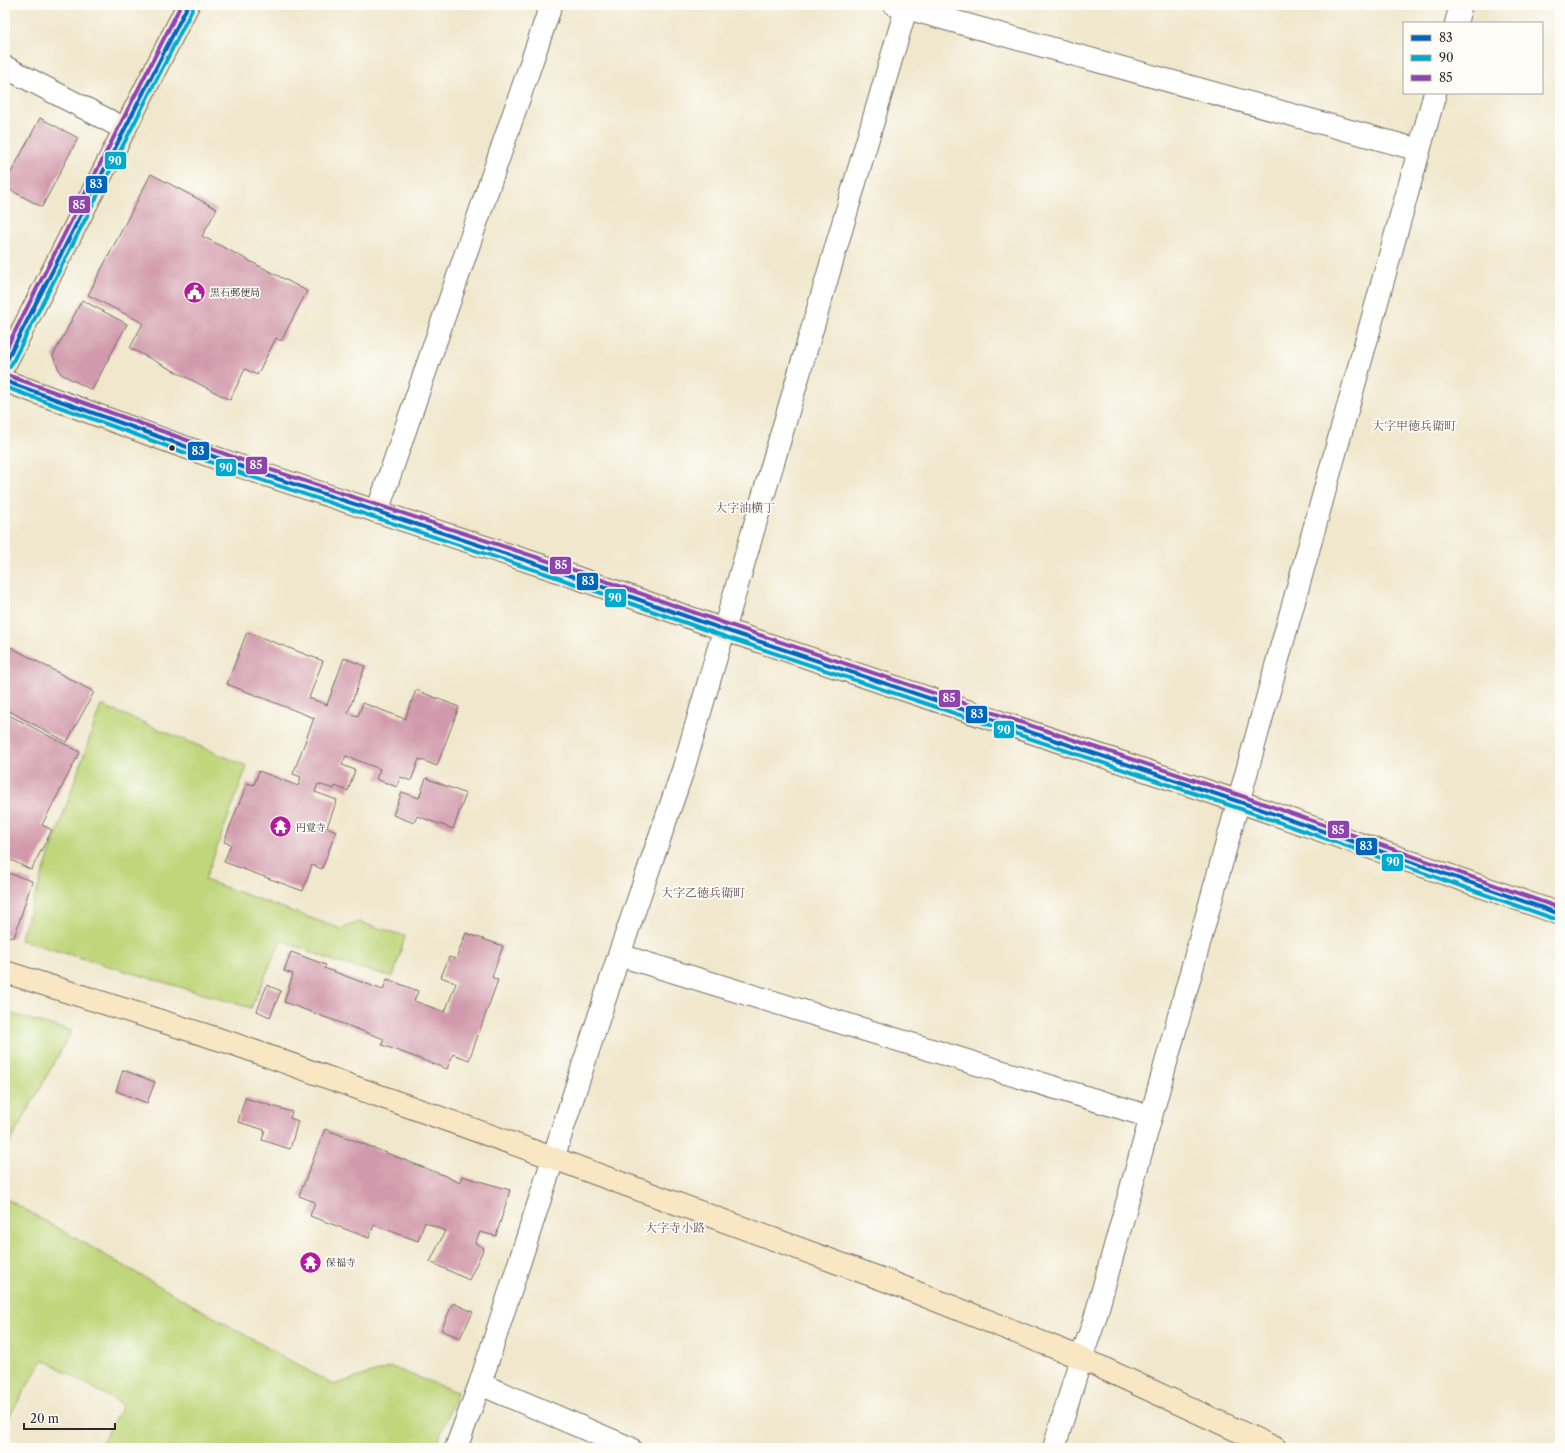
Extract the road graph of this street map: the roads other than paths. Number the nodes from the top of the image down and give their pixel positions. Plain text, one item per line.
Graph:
1 (188, 5) edge
2 (551, 5) edge
3 (1461, 5) edge
4 (903, 6) edge
5 (1456, 22) edge
6 (5, 67) edge
7 (1436, 94) edge
8 (125, 129) junction
9 (1419, 150) junction
10 (5, 364) edge
11 (5, 381) edge
12 (377, 512) junction
13 (725, 630) junction
14 (1240, 802) junction
15 (1560, 914) edge
16 (619, 955) junction
17 (5, 972) edge
18 (1151, 1117) junction
19 (553, 1158) junction
20 (1081, 1358) junction
21 (480, 1384) junction
22 (456, 1448) edge
23 (630, 1448) edge
24 (1054, 1448) edge
25 (1275, 1448) edge

1 - 8 street
2 - 12 street
3 - 5 street
4 - 9 street
4 - 13 street
6 - 8 street
7 - 9 street
8 - 10 street
9 - 14 street
11 - 12 street
12 - 13 street
13 - 14 street
13 - 16 street
14 - 15 street
14 - 18 street
16 - 18 street
16 - 19 street
17 - 19 street
18 - 20 street
19 - 20 street
19 - 21 street
20 - 24 street
20 - 25 street
21 - 22 street
21 - 23 street

